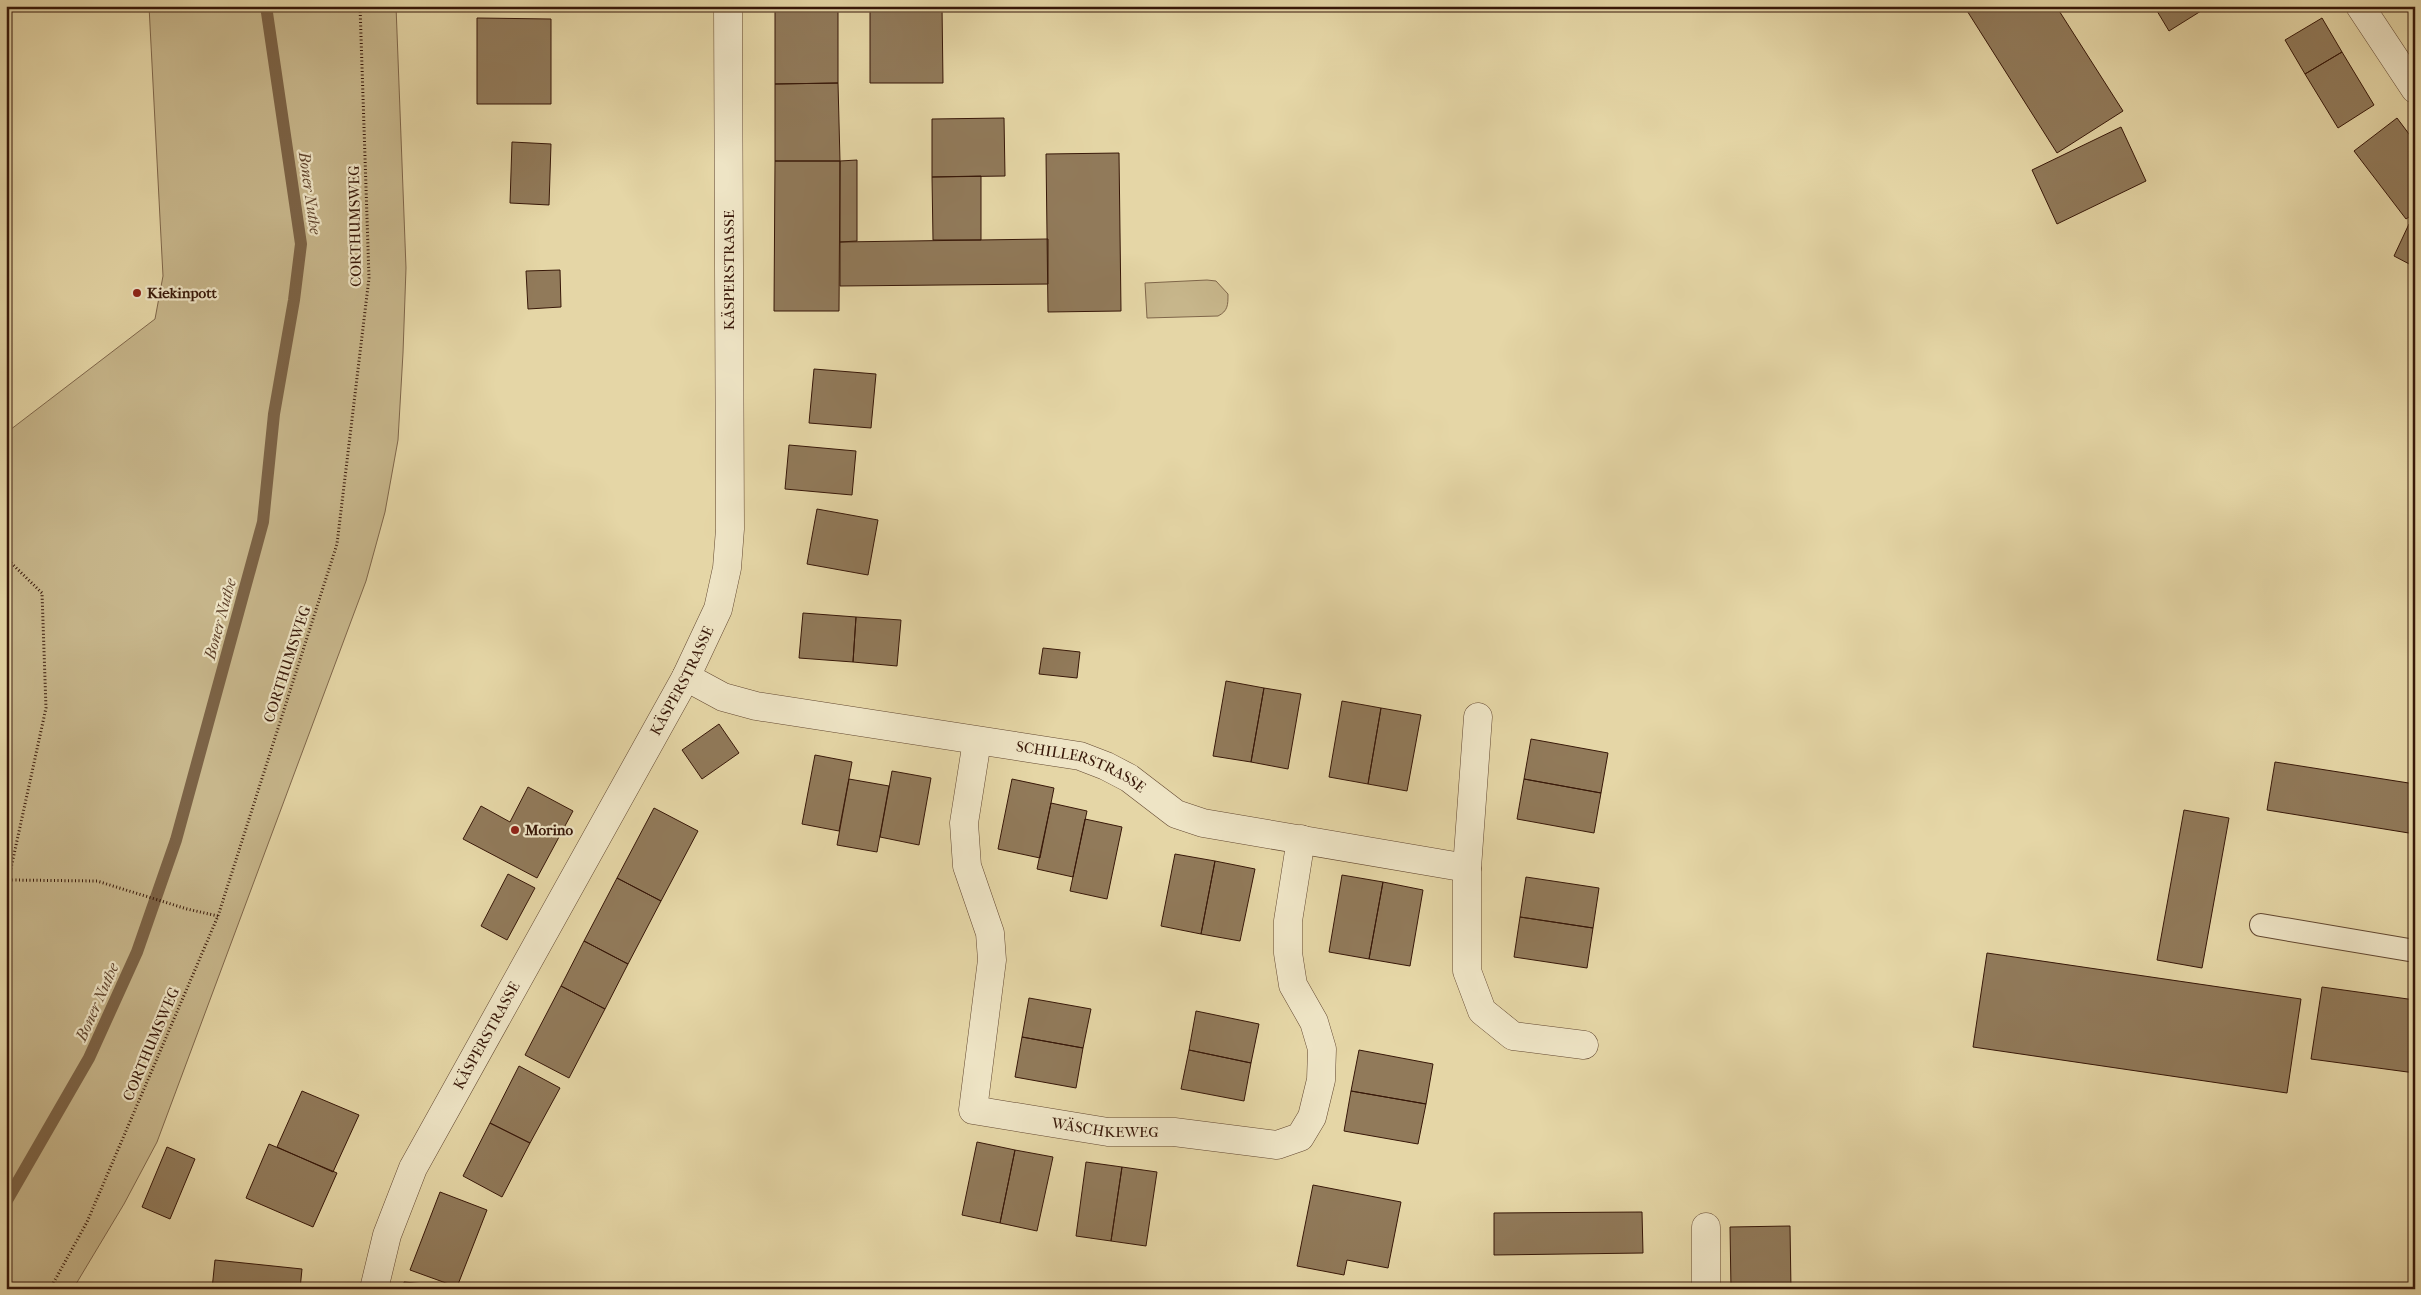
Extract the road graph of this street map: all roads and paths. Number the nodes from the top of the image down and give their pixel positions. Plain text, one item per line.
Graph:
1 (360, 6) edge
2 (728, 6) edge
3 (2360, 6) edge
4 (2415, 89) edge
5 (6, 558) edge
6 (686, 677) junction
7 (1478, 717) dead end
8 (977, 741) junction
9 (1302, 839) junction
10 (1467, 868) junction
11 (10, 880) junction
12 (6, 883) edge
13 (6, 892) edge
14 (218, 916) junction
15 (2261, 925) dead end
16 (2415, 951) edge
17 (1584, 1045) dead end
18 (1706, 1227) dead end
19 (50, 1289) edge
20 (374, 1289) edge
21 (1706, 1289) edge

1 - 14 path, CORTHUMSWEG
2 - 6 street, KÄSPERSTRASSE
3 - 4 street
5 - 11 path
6 - 8 street, SCHILLERSTRASSE
6 - 20 street, KÄSPERSTRASSE
7 - 10 street
8 - 9 street, SCHILLERSTRASSE
8 - 9 street, WÄSCHKEWEG
9 - 10 street, SCHILLERSTRASSE
10 - 17 street
11 - 12 path
11 - 13 path
11 - 14 path
14 - 19 path, CORTHUMSWEG
15 - 16 lane
18 - 21 street

